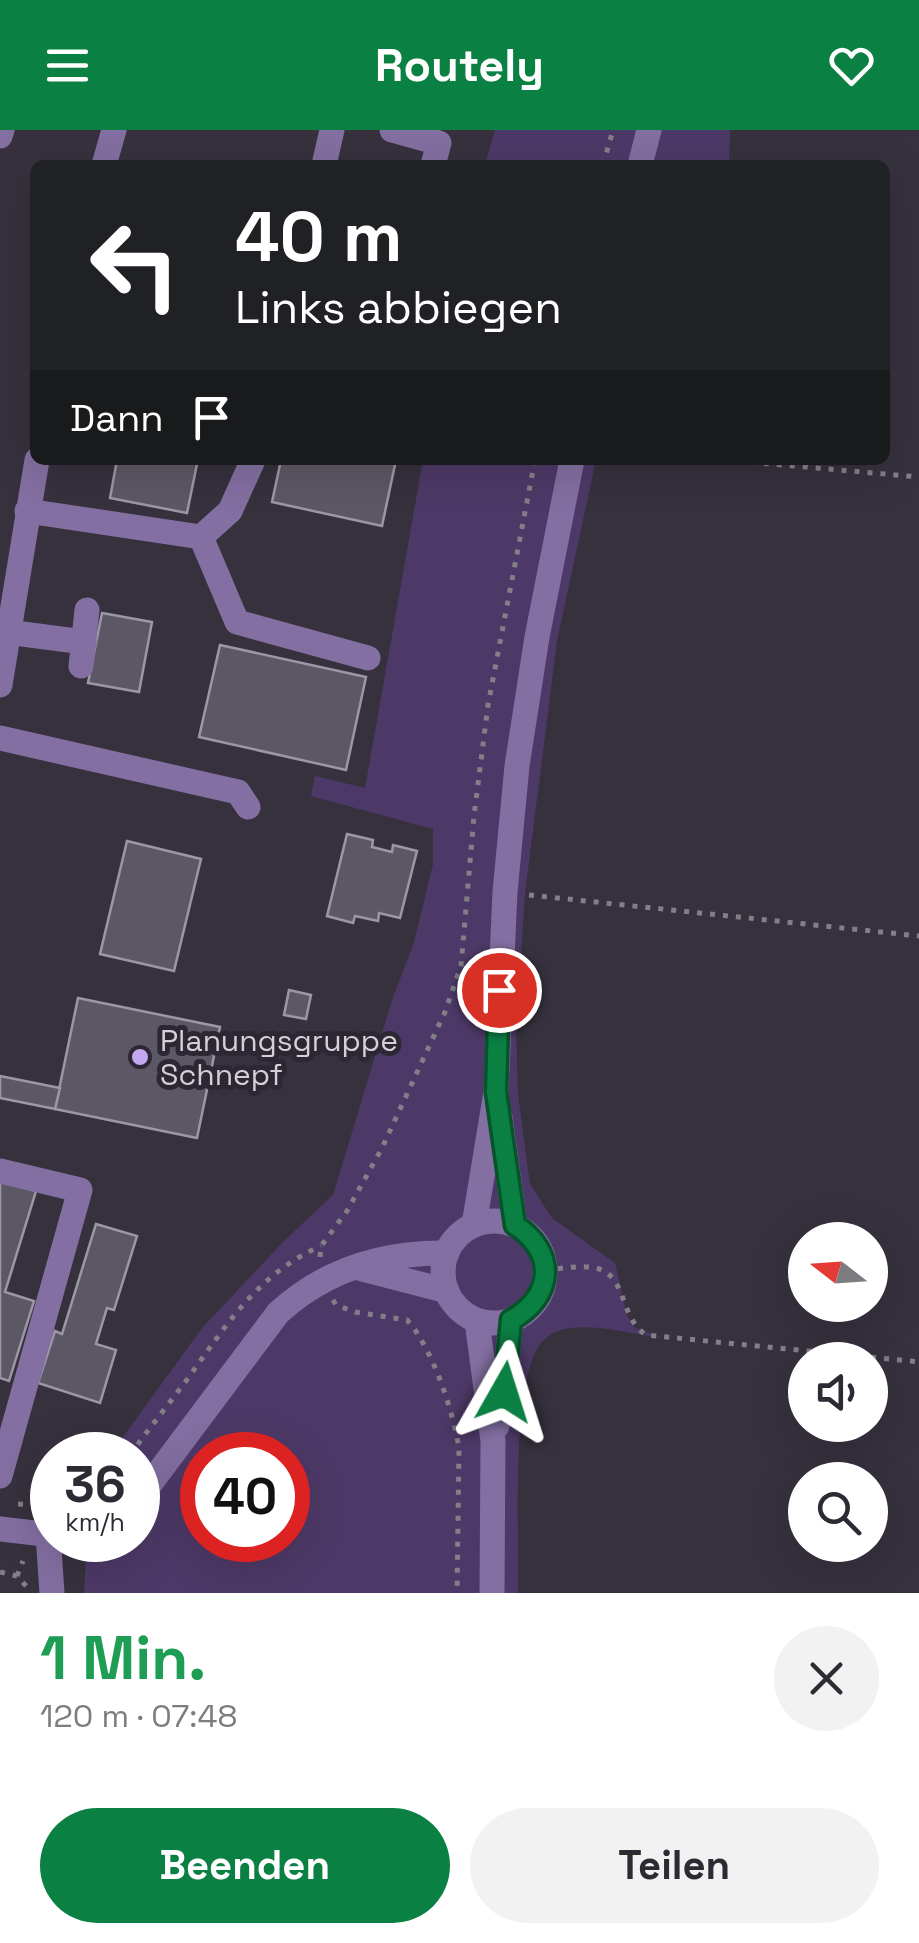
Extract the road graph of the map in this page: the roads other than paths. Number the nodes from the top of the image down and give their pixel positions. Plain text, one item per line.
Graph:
1 (114, 130) edge
2 (332, 130) edge
3 (392, 130) edge
4 (649, 130) edge
5 (105, 160) edge
6 (325, 160) edge
7 (434, 160) edge
8 (641, 160) edge
9 (36, 465) edge
10 (251, 465) edge
11 (571, 465) edge
12 (27, 512) junction
13 (201, 537) junction
14 (10, 547) edge
15 (87, 610) dead end
16 (7, 632) junction
17 (368, 658) dead end
18 (0, 684) edge
19 (0, 738) edge
20 (248, 806) dead end
21 (496, 1092) junction
22 (0, 1170) edge
23 (474, 1225) junction
24 (515, 1225) junction
25 (447, 1253) junction
26 (358, 1268) junction
27 (447, 1291) junction
28 (477, 1320) junction
29 (511, 1320) junction
30 (494, 1440) junction
31 (160, 1471) edge
32 (0, 1476) edge
33 (0, 1529) edge
34 (30, 1533) edge
35 (51, 1562) edge
36 (52, 1593) edge
37 (492, 1593) edge

1 - 5 street
2 - 6 street
3 - 7 street
4 - 8 street
9 - 12 street
10 - 13 street
11 - 21 street
12 - 13 street
12 - 14 street
13 - 17 street
14 - 16 street
15 - 16 street
16 - 18 street
19 - 20 street
21 - 23 street
21 - 24 street
22 - 32 street
23 - 24 street
23 - 25 street
24 - 29 street
25 - 26 street
25 - 27 street
26 - 27 street
26 - 31 street
27 - 28 street
28 - 29 street
28 - 30 street
29 - 30 street
30 - 37 street
33 - 34 street
35 - 36 street

